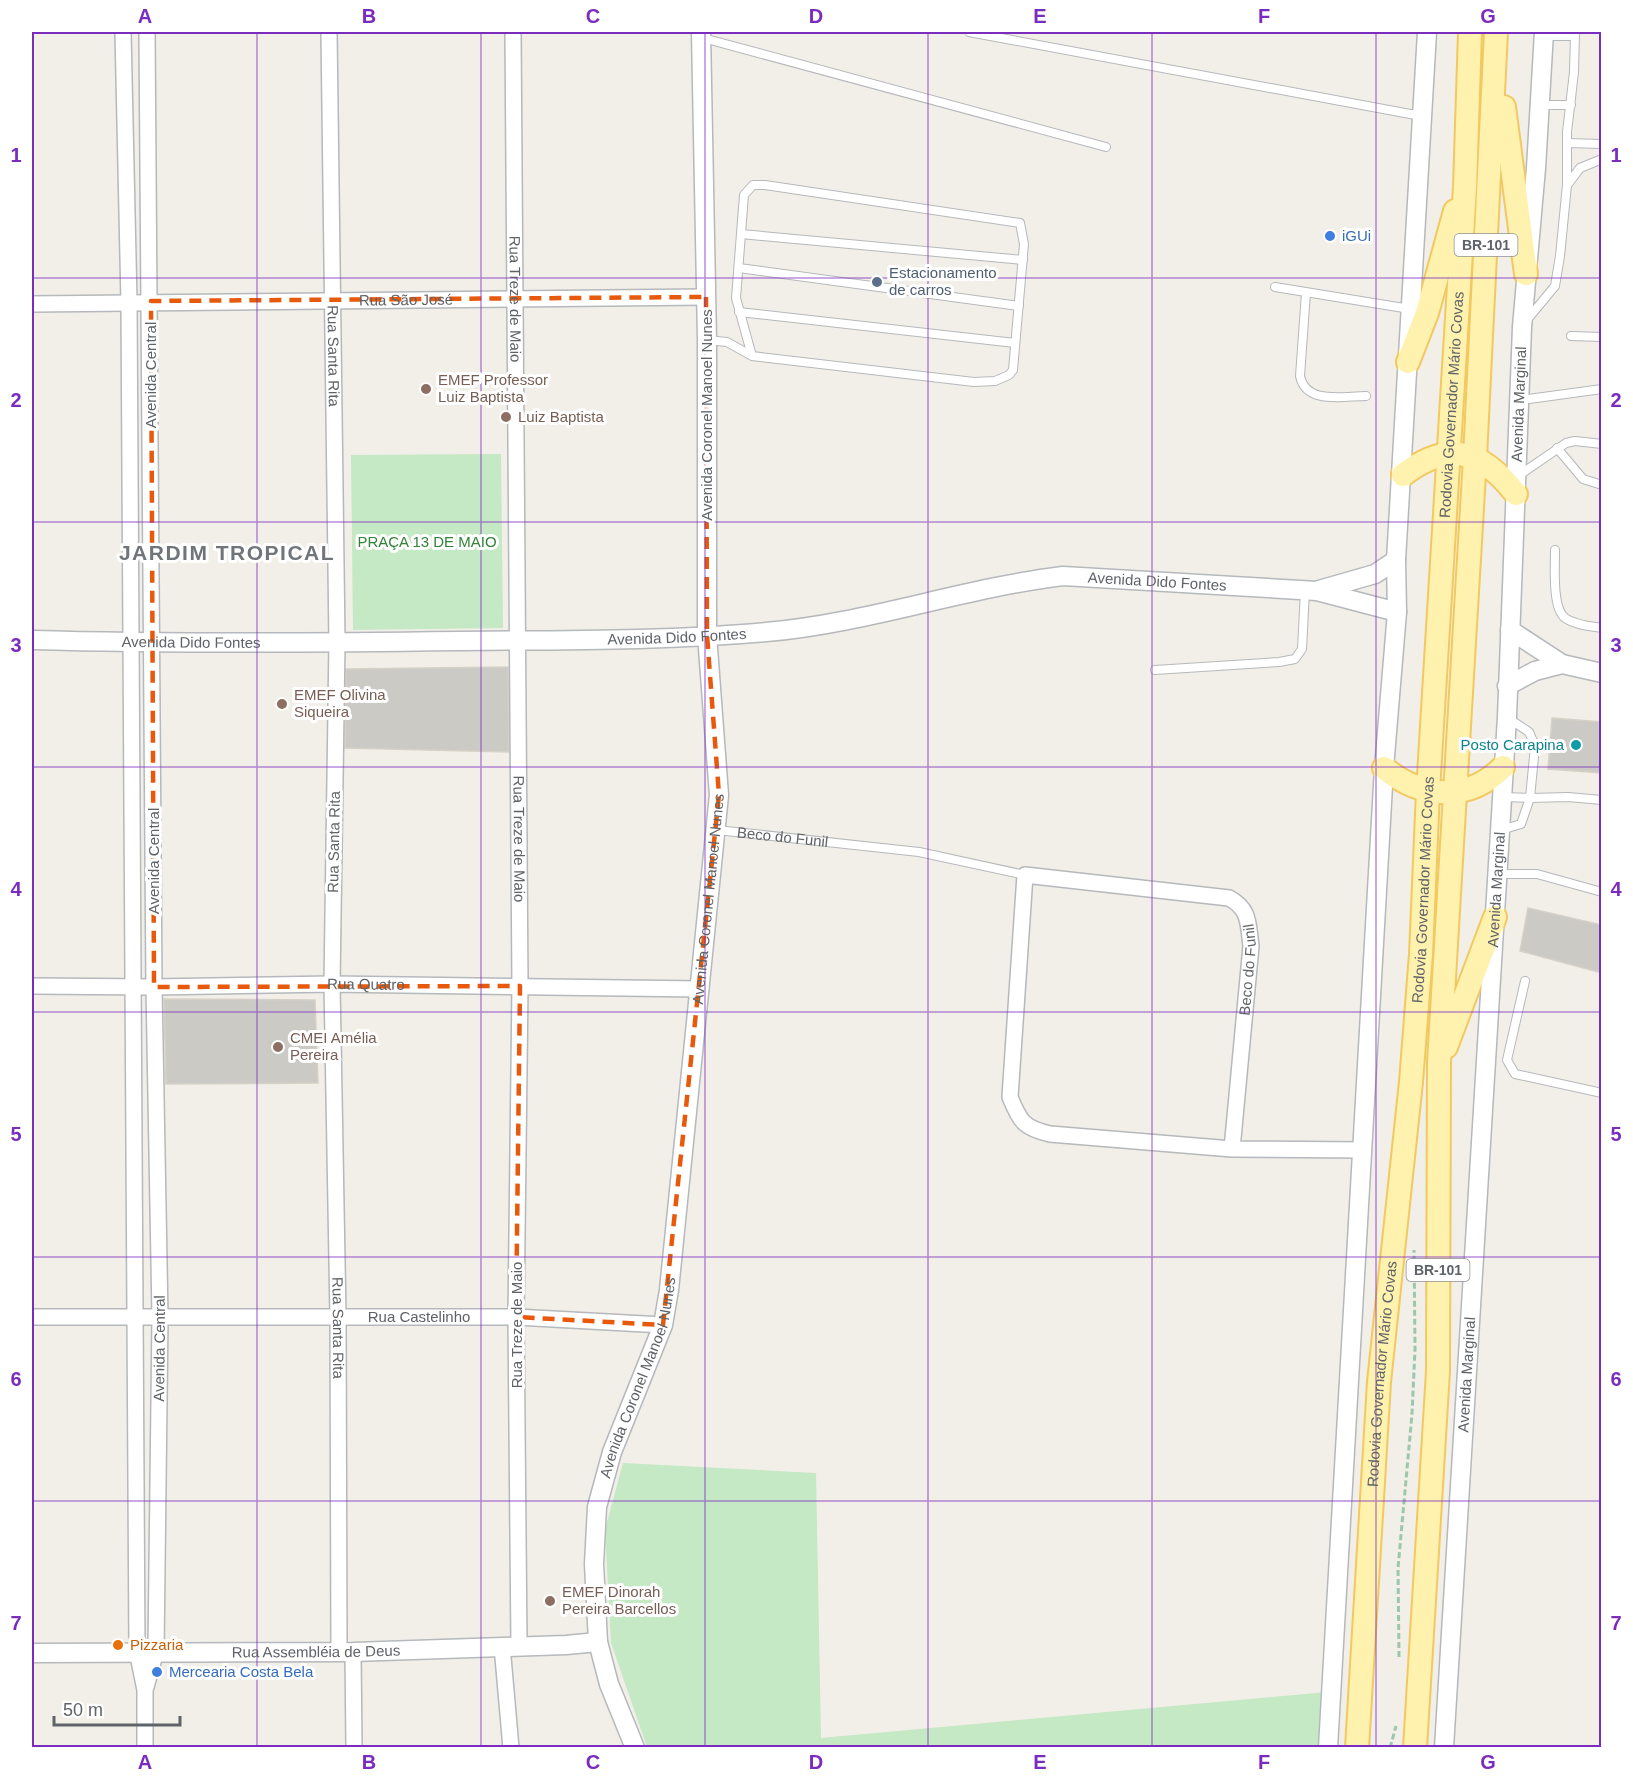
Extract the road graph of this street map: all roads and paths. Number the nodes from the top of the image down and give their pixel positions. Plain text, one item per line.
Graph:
1 (123, 32) edge
2 (147, 32) edge
3 (329, 32) edge
4 (513, 32) edge
5 (969, 32) edge
6 (1427, 32) edge
7 (1470, 32) edge
8 (701, 34) edge
9 (1544, 34) edge
10 (1574, 34) edge
11 (1496, 40) edge
12 (1540, 105) junction
13 (1571, 105) junction
14 (1421, 116) junction
15 (1567, 143) junction
16 (1602, 144) edge
17 (1106, 147) dead end
18 (1602, 159) edge
19 (1568, 185) junction
20 (1465, 187) junction
21 (741, 234) junction
22 (1023, 260) junction
23 (739, 268) junction
24 (1526, 274) junction
25 (1275, 287) dead end
26 (1306, 293) junction
27 (706, 297) junction
28 (516, 300) junction
29 (151, 301) junction
30 (334, 301) junction
31 (129, 302) junction
32 (32, 304) edge
33 (1019, 306) junction
34 (1411, 309) junction
35 (739, 312) junction
36 (1522, 327) junction
37 (1571, 336) dead end
38 (1602, 337) edge
39 (707, 340) junction
40 (1015, 343) junction
41 (753, 356) junction
42 (1408, 362) junction
43 (1602, 388) edge
44 (1366, 396) dead end
45 (1521, 400) junction
46 (1602, 444) edge
47 (1557, 448) junction
48 (1450, 455) junction
49 (1475, 458) junction
50 (1403, 475) junction
51 (1517, 485) junction
52 (1602, 485) edge
53 (1555, 550) dead end
54 (1396, 561) junction
55 (1311, 590) junction
56 (1397, 612) junction
57 (1602, 628) edge
58 (1510, 630) junction
59 (707, 635) junction
60 (32, 640) edge
61 (517, 640) junction
62 (153, 642) junction
63 (337, 642) junction
64 (129, 643) junction
65 (1562, 664) junction
66 (1155, 670) dead end
67 (1602, 673) edge
68 (1507, 686) junction
69 (1507, 717) junction
70 (1503, 766) junction
71 (1384, 768) junction
72 (1428, 790) junction
73 (1454, 793) junction
74 (1502, 797) junction
75 (1530, 798) junction
76 (1602, 800) edge
77 (717, 830) junction
78 (1500, 830) junction
79 (1497, 874) junction
80 (1024, 875) junction
81 (1602, 892) edge
82 (1495, 917) junction
83 (1525, 981) dead end
84 (332, 984) junction
85 (32, 986) edge
86 (520, 986) junction
87 (133, 987) junction
88 (154, 987) junction
89 (701, 989) junction
90 (1439, 1062) junction
91 (1602, 1093) edge
92 (1232, 1149) junction
93 (1363, 1150) junction
94 (1415, 1241) dead end
95 (32, 1317) edge
96 (136, 1317) junction
97 (160, 1317) junction
98 (338, 1317) junction
99 (516, 1317) junction
100 (663, 1325) junction
101 (598, 1642) junction
102 (511, 1646) junction
103 (137, 1651) junction
104 (156, 1651) junction
105 (346, 1652) junction
106 (32, 1653) edge
107 (1400, 1667) dead end
108 (145, 1690) junction
109 (1397, 1720) dead end
110 (145, 1748) edge
111 (354, 1748) edge
112 (512, 1748) edge
113 (635, 1748) edge
114 (1328, 1748) edge
115 (1357, 1748) edge
116 (1390, 1748) edge
117 (1415, 1748) edge
118 (1444, 1748) edge

1 - 31 street, Avenida Central
2 - 29 street, Avenida Central
3 - 30 street, Rua Santa Rita
4 - 28 street, Rua Treze de Maio
5 - 14 lane
6 - 14 street
7 - 20 main road, Rodovia Governador Mário Covas / BR-101
8 - 17 lane
8 - 27 street, Avenida Coronel Manoel Nunes
9 - 10 lane
9 - 12 street, Avenida Marginal
10 - 13 lane
11 - 24 main road
11 - 49 main road, Rodovia Governador Mário Covas / BR-101
12 - 13 lane
12 - 24 street, Avenida Marginal
13 - 15 lane
14 - 34 street
15 - 16 lane
15 - 19 lane
18 - 19 lane
19 - 36 lane
20 - 42 main road
20 - 48 main road, Rodovia Governador Mário Covas / BR-101
21 - 22 lane
21 - 22 lane
21 - 23 lane
22 - 33 lane
23 - 33 lane
23 - 35 lane
24 - 36 street, Avenida Marginal
25 - 26 lane
26 - 34 lane
26 - 44 lane
27 - 28 street, Rua São José
27 - 39 street, Avenida Coronel Manoel Nunes
28 - 30 street, Rua São José
28 - 61 street, Rua Treze de Maio
29 - 30 street, Rua São José
29 - 31 street, Rua São José
29 - 62 street, Avenida Central
30 - 63 street, Rua Santa Rita
31 - 32 street, Rua São José
31 - 64 street, Avenida Central
33 - 40 lane
34 - 42 street
35 - 40 lane
35 - 41 lane
36 - 45 street, Avenida Marginal
37 - 38 lane
39 - 41 lane
39 - 59 street, Avenida Coronel Manoel Nunes
40 - 41 lane
42 - 50 street
43 - 45 lane
45 - 51 street, Avenida Marginal
46 - 47 lane
47 - 51 lane
47 - 52 lane
48 - 49 main road
48 - 50 main road
48 - 72 main road, Rodovia Governador Mário Covas / BR-101
49 - 51 main road
49 - 73 main road, Rodovia Governador Mário Covas / BR-101
50 - 54 street
51 - 58 street, Avenida Marginal
53 - 57 lane
54 - 55 street, Avenida Dido Fontes
54 - 56 street
55 - 56 street, Avenida Dido Fontes
55 - 59 street, Avenida Dido Fontes
55 - 66 lane
56 - 71 street
58 - 65 street
58 - 68 street, Avenida Marginal
59 - 61 street, Avenida Dido Fontes
59 - 77 street, Avenida Coronel Manoel Nunes
60 - 64 street, Avenida Dido Fontes
61 - 63 street, Avenida Dido Fontes
61 - 86 street, Rua Treze de Maio
62 - 63 street, Avenida Dido Fontes
62 - 64 street, Avenida Dido Fontes
62 - 88 street, Avenida Central
63 - 84 street, Rua Santa Rita
64 - 87 street, Avenida Central
65 - 67 street
65 - 68 street
68 - 69 street, Avenida Marginal
69 - 70 street, Avenida Marginal
69 - 75 lane
70 - 73 main road
70 - 74 street, Avenida Marginal
71 - 72 main road
71 - 93 street
72 - 73 main road
72 - 115 main road, Rodovia Governador Mário Covas / BR-101
73 - 90 main road, Rodovia Governador Mário Covas / BR-101
74 - 75 lane
74 - 78 street, Avenida Marginal
75 - 76 lane
75 - 78 lane
77 - 80 lane, Beco do Funil
77 - 89 street, Avenida Coronel Manoel Nunes
78 - 79 street, Avenida Marginal
79 - 81 lane
79 - 82 street, Avenida Marginal
80 - 92 street
80 - 92 street, Beco do Funil
82 - 90 main road
82 - 118 street, Avenida Marginal
83 - 91 lane
84 - 86 street, Rua Quatro
84 - 88 street, Rua Quatro
84 - 98 street, Rua Santa Rita
85 - 87 street, Rua Quatro
86 - 89 street, Rua Quatro
86 - 99 street, Rua Treze de Maio
87 - 88 street, Rua Quatro
87 - 96 street, Avenida Central
88 - 97 street, Avenida Central
89 - 100 street, Avenida Coronel Manoel Nunes
90 - 117 main road, Rodovia Governador Mário Covas / BR-101
92 - 93 street
93 - 114 street
94 - 107 path
95 - 96 street, Rua Castelinho
96 - 97 street, Rua Castelinho
96 - 103 street, Avenida Central
97 - 98 street, Rua Castelinho
97 - 104 street, Avenida Central
98 - 99 street, Rua Castelinho
98 - 105 street, Rua Santa Rita
99 - 100 street, Rua Castelinho
99 - 102 street, Rua Treze de Maio
100 - 101 street, Avenida Coronel Manoel Nunes
101 - 102 street, Rua Assembléia de Deus
101 - 113 street, Avenida Coronel Manoel Nunes
102 - 105 street, Rua Assembléia de Deus
102 - 112 street, Rua Treze de Maio
103 - 104 street, Rua Assembléia de Deus
103 - 106 street, Rua Assembléia de Deus
103 - 108 street, Avenida Central
104 - 105 street, Rua Assembléia de Deus
104 - 108 street, Avenida Central
105 - 111 street, Rua Santa Rita
108 - 110 street, Avenida Central
109 - 116 path

